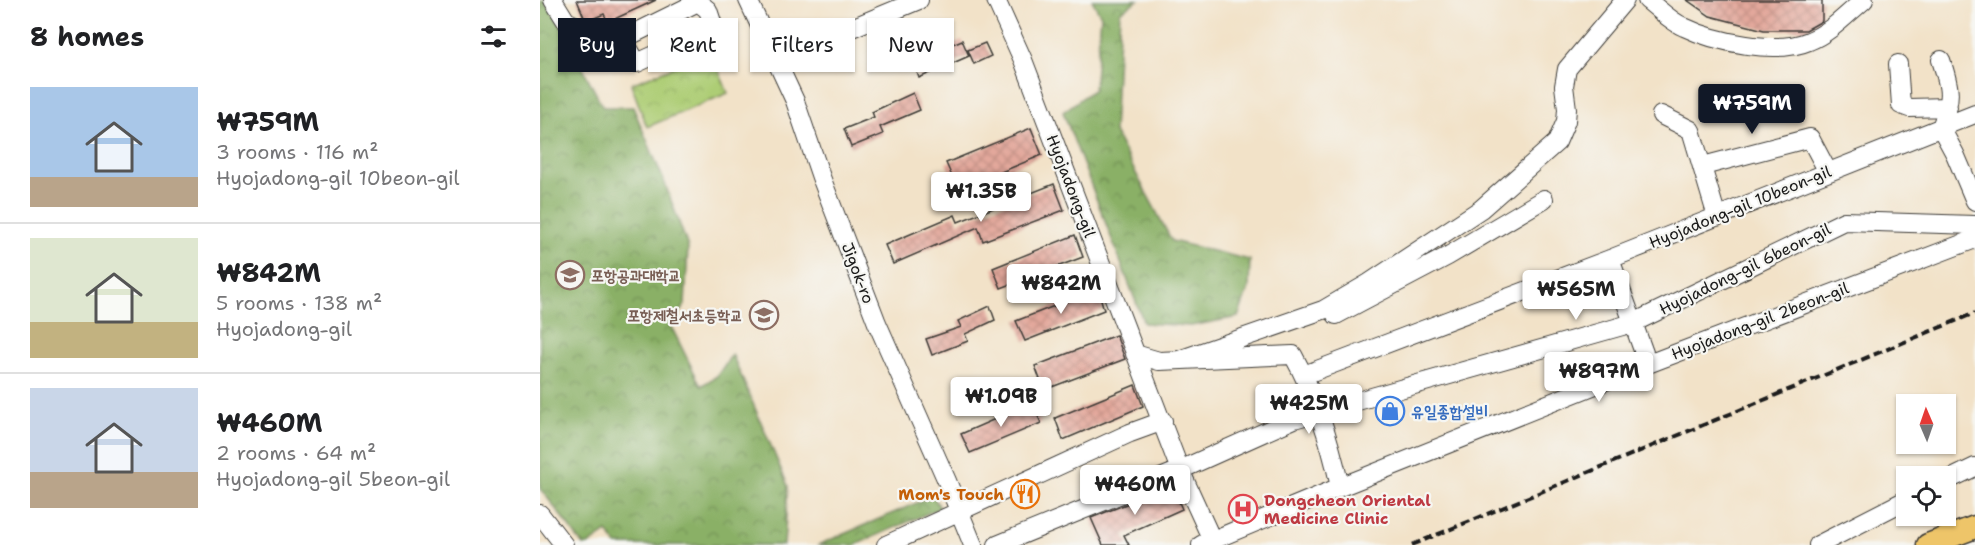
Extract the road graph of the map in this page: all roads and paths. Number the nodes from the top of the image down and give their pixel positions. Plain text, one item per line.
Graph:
1 (553, 0) edge
2 (748, 0) edge
3 (918, 0) edge
4 (996, 0) edge
5 (1625, 0) edge
6 (1647, 0) edge
7 (1864, 0) edge
8 (564, 18) edge
9 (757, 18) edge
10 (855, 26) edge
11 (623, 39) joint
12 (1941, 60) dead end
13 (1898, 64) dead end
14 (783, 72) edge
15 (1948, 107) junction
16 (1975, 114) edge
17 (1660, 115) dead end
18 (1941, 128) junction
19 (1703, 166) junction
20 (1828, 172) junction
21 (1544, 200) dead end
22 (1975, 201) edge
23 (1717, 217) junction
24 (1975, 225) edge
25 (1975, 238) edge
26 (1610, 259) junction
27 (1318, 312) junction
28 (1633, 323) junction
29 (1135, 354) junction
30 (1179, 360) junction
31 (1648, 364) junction
32 (1304, 375) junction
33 (1320, 413) junction
34 (1163, 421) junction
35 (1975, 467) edge
36 (1180, 470) junction
37 (1956, 476) edge
38 (1340, 487) junction
39 (1896, 505) edge
40 (960, 510) junction
41 (541, 516) edge
42 (1975, 527) edge
43 (1206, 542) edge
44 (564, 545) edge
45 (886, 545) edge
46 (973, 545) edge
47 (997, 545) edge
48 (1818, 545) edge
49 (1928, 545) edge

1 - 8 street
2 - 9 street, Jigok-ro
3 - 10 street
4 - 29 street, Hyojadong-gil
5 - 27 street
6 - 7 street
11 - 11 street
12 - 15 street
13 - 15 street
14 - 40 street, Jigok-ro
15 - 18 street
16 - 18 street, Hyojadong-gil 10beon-gil
17 - 19 street
18 - 20 street, Hyojadong-gil 10beon-gil
18 - 22 street
19 - 20 street
19 - 23 street
20 - 23 street, Hyojadong-gil 10beon-gil
21 - 27 street
23 - 26 street, Hyojadong-gil 10beon-gil
24 - 28 street, Hyojadong-gil 6beon-gil
25 - 31 street, Hyojadong-gil 2beon-gil
26 - 28 street
26 - 32 street, Hyojadong-gil 10beon-gil
27 - 30 street
28 - 31 street
28 - 33 street, Hyojadong-gil 6beon-gil
29 - 30 street
29 - 34 street, Hyojadong-gil
30 - 32 street
31 - 38 street, Hyojadong-gil 2beon-gil
32 - 33 street
33 - 36 street, Hyojadong-gil 6beon-gil
33 - 38 street
34 - 36 street, Hyojadong-gil
34 - 40 street
35 - 37 street
36 - 43 street, Hyojadong-gil
36 - 47 street, Hyojadong-gil 6beon-gil
38 - 43 street, Hyojadong-gil 2beon-gil
39 - 48 street
40 - 45 street
40 - 46 street, Jigok-ro
41 - 44 street
42 - 49 main road

